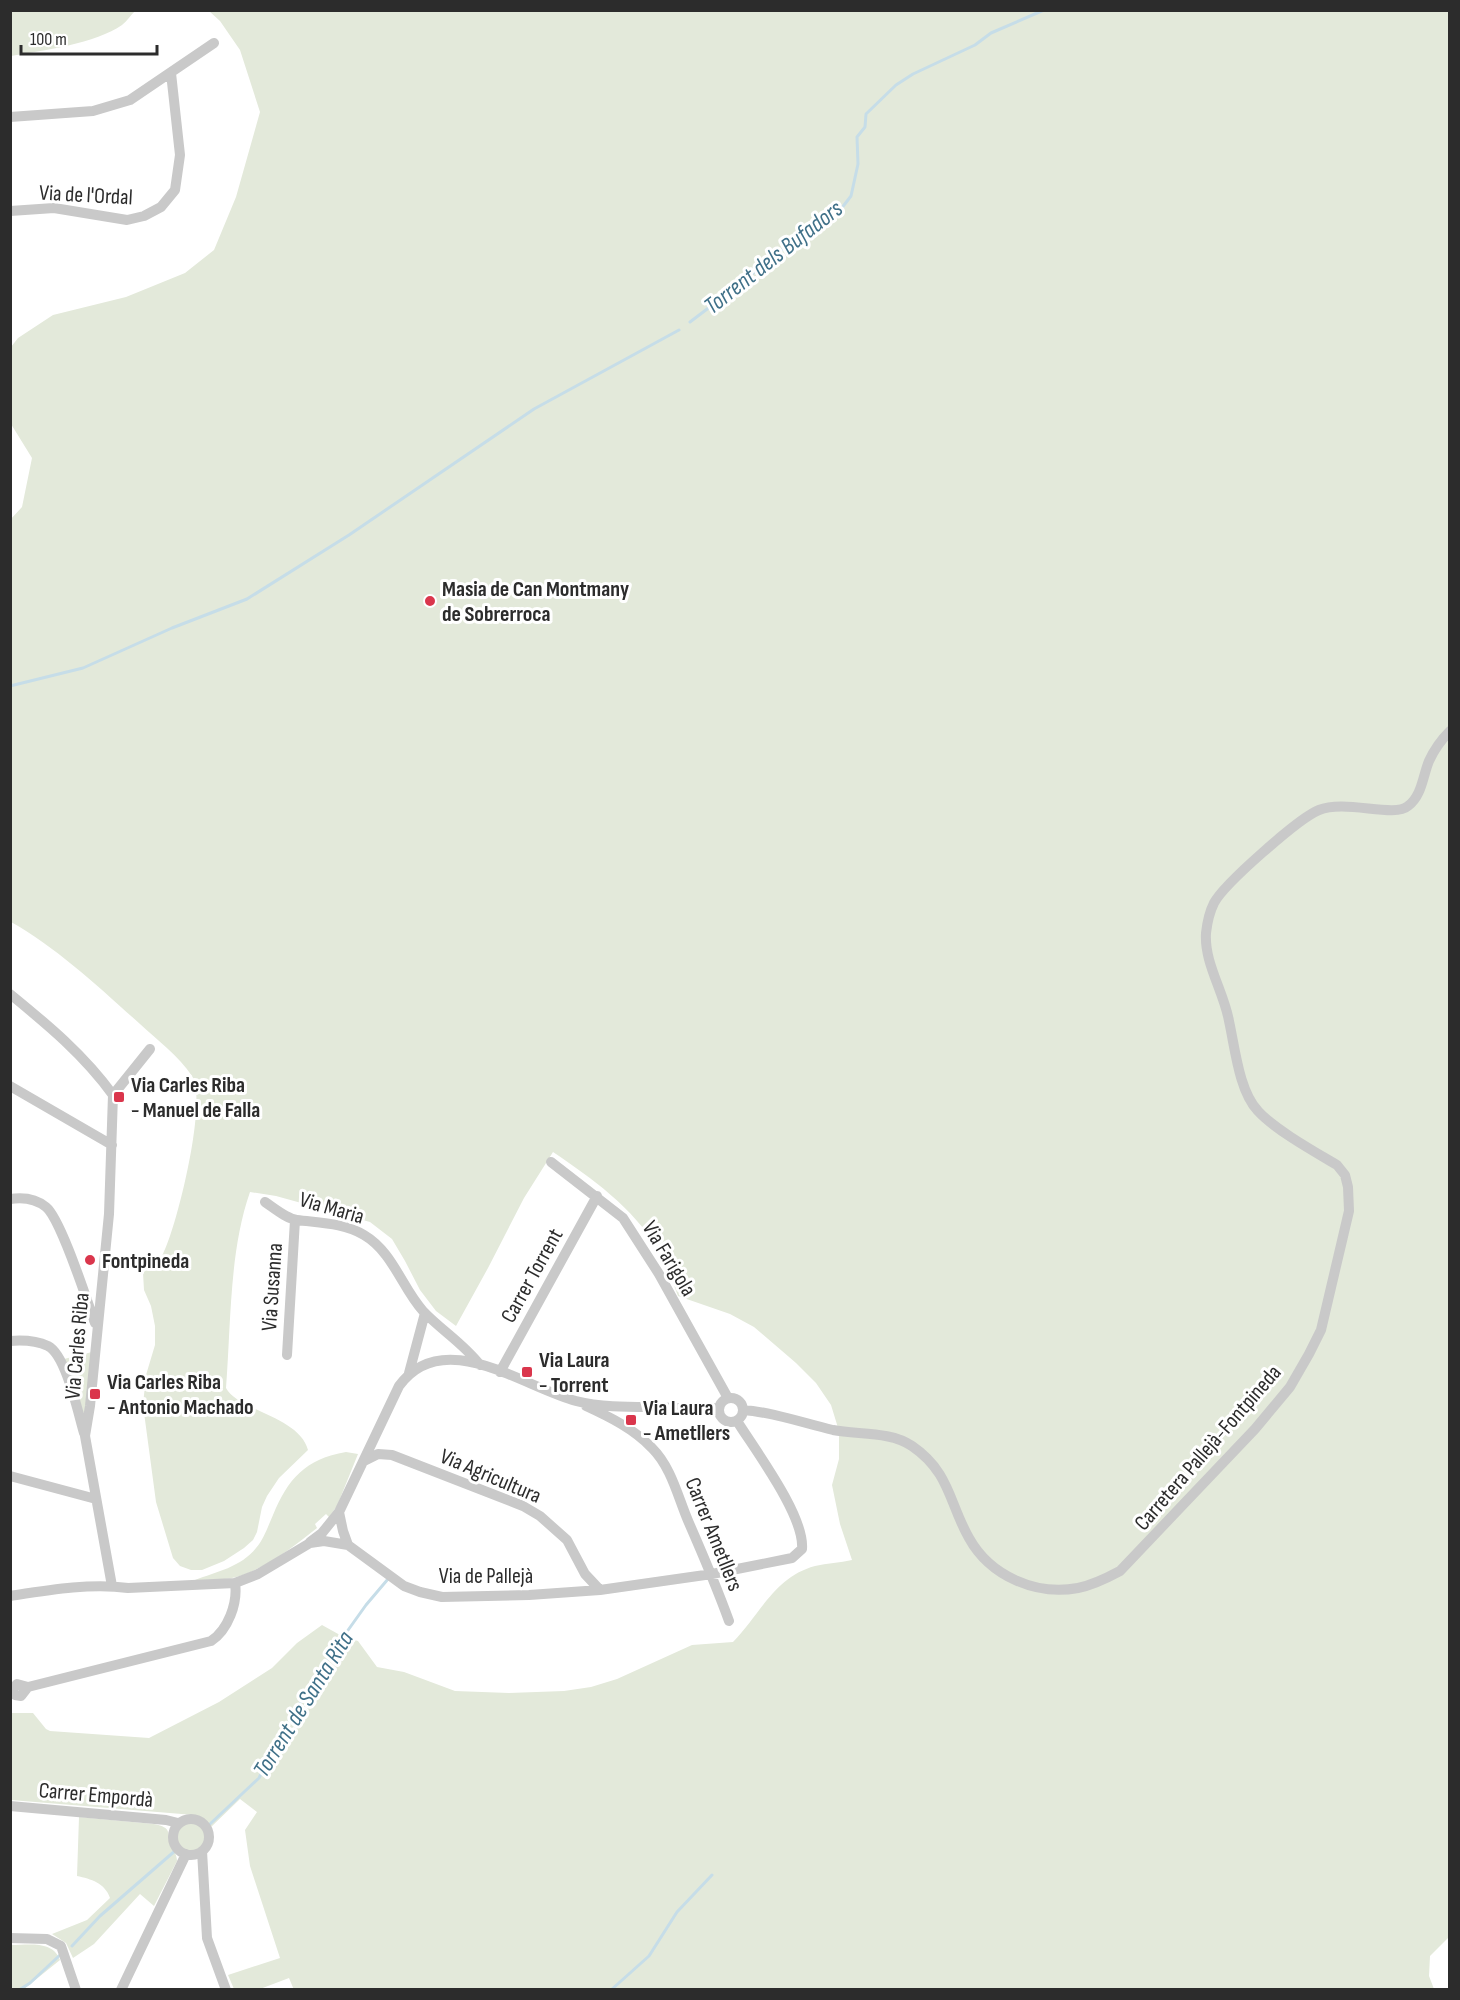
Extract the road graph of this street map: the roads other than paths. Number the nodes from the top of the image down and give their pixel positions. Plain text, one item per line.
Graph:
1 (214, 43) dead end
2 (171, 74) junction
3 (10, 117) edge
4 (10, 211) edge
5 (1449, 731) edge
6 (10, 994) edge
7 (150, 1049) dead end
8 (10, 1086) edge
9 (112, 1095) junction
10 (112, 1145) junction
11 (551, 1162) dead end
12 (597, 1196) junction
13 (10, 1198) edge
14 (265, 1202) dead end
15 (295, 1220) junction
16 (425, 1313) junction
17 (97, 1327) junction
18 (10, 1341) edge
19 (286, 1355) dead end
20 (481, 1365) junction
21 (500, 1372) junction
22 (409, 1374) junction
23 (728, 1398) junction
24 (575, 1400) junction
25 (718, 1408) junction
26 (743, 1410) junction
27 (737, 1421) junction
28 (378, 1430) junction
29 (86, 1436) junction
30 (392, 1455) junction
31 (364, 1461) junction
32 (10, 1476) edge
33 (96, 1499) junction
34 (339, 1512) junction
35 (310, 1543) junction
36 (348, 1545) junction
37 (585, 1574) junction
38 (711, 1574) junction
39 (235, 1583) junction
40 (112, 1586) junction
41 (600, 1590) junction
42 (571, 1591) junction
43 (10, 1596) edge
44 (729, 1621) dead end
45 (28, 1688) dead end
46 (10, 1806) edge
47 (178, 1823) junction
48 (202, 1851) junction
49 (186, 1854) junction
50 (10, 1938) edge
51 (76, 1989) edge
52 (121, 1989) edge
53 (226, 1989) edge

1 - 2 street
2 - 3 street
2 - 4 street, Via de l'Ordal
5 - 26 street, Carretera Pallejà-Fontpineda
6 - 9 street
7 - 9 street
8 - 10 street
9 - 10 street, Via Carles Riba
10 - 17 street, Via Carles Riba
11 - 12 street, Via Farigola
12 - 21 street, Carrer Torrent
12 - 23 street, Via Farigola
13 - 17 street
14 - 15 street, Via Maria
15 - 16 street, Via Maria
15 - 19 street, Via Susanna
16 - 20 street, Via Maria
16 - 22 street
17 - 29 street, Via Carles Riba
18 - 29 street
20 - 21 street
20 - 22 street
21 - 24 street
22 - 28 street
23 - 25 street
23 - 26 street
24 - 25 street
24 - 38 street, Carrer Ametllers
25 - 27 street
26 - 27 street
27 - 38 street, Via de Pallejà
28 - 30 street
28 - 31 street
29 - 33 street, Via Carles Riba
30 - 31 street
30 - 37 street, Via Agricultura
31 - 34 street
32 - 33 street
33 - 40 street, Via Carles Riba
34 - 35 street
34 - 36 street
35 - 36 street
35 - 39 street
36 - 42 street, Via de Pallejà
37 - 41 street, Via Agricultura
37 - 42 street
38 - 41 street, Via de Pallejà
38 - 44 street, Carrer Ametllers
39 - 40 street
39 - 45 street
40 - 43 street
41 - 42 street, Via de Pallejà
46 - 47 street, Carrer Empordà
47 - 48 street
47 - 49 street
48 - 49 street
48 - 53 street
49 - 52 street
50 - 51 street

